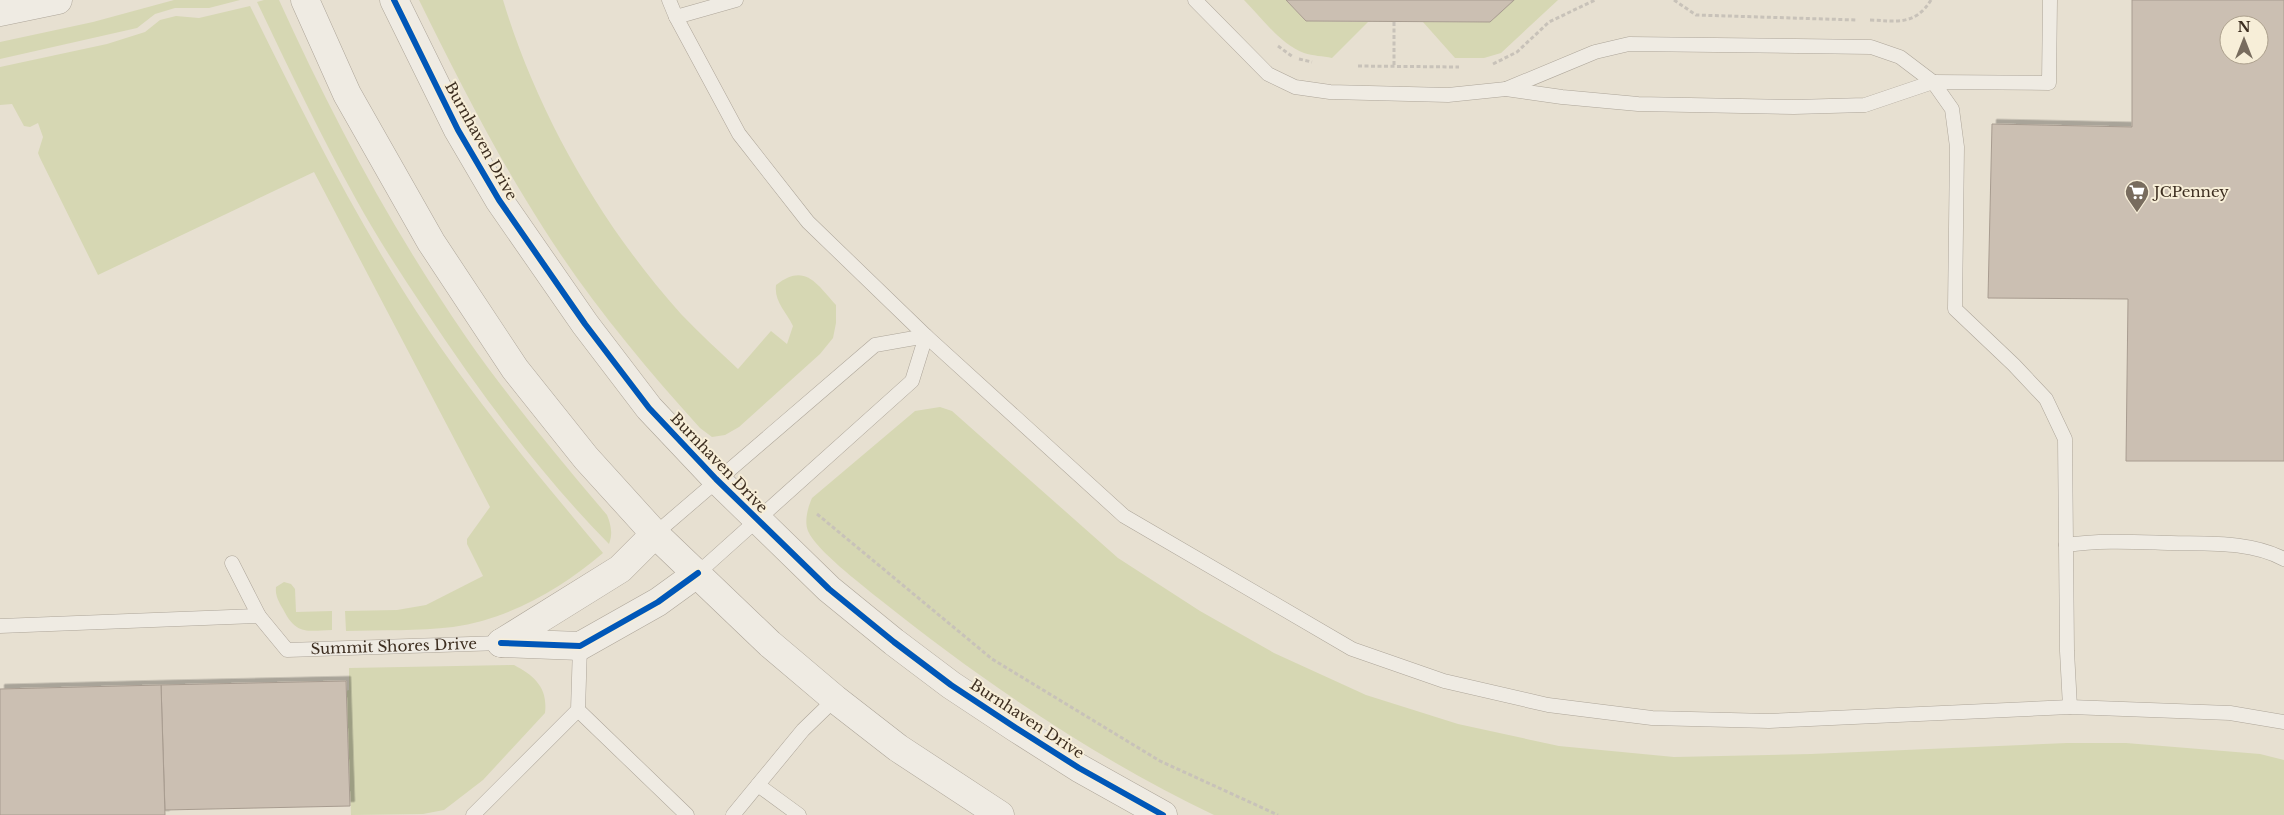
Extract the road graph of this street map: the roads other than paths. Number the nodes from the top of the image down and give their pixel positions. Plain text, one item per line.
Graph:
1 (58, 0) edge
2 (305, 0) edge
3 (394, 0) edge
4 (669, 0) edge
5 (736, 0) edge
6 (1195, 0) edge
7 (2050, 0) edge
8 (0, 12) edge
9 (676, 17) junction
10 (1933, 82) junction
11 (1506, 89) junction
12 (926, 336) junction
13 (716, 479) junction
14 (757, 520) junction
15 (654, 534) junction
16 (2066, 545) junction
17 (2284, 559) edge
18 (232, 563) dead end
19 (698, 573) junction
20 (259, 616) junction
21 (0, 626) edge
22 (501, 643) junction
23 (580, 646) junction
24 (835, 698) junction
25 (2070, 708) junction
26 (578, 710) junction
27 (2284, 722) edge
28 (758, 785) junction
29 (472, 815) edge
30 (687, 815) edge
31 (734, 815) edge
32 (799, 815) edge
33 (1000, 815) edge
34 (1162, 815) edge

1 - 8 street
2 - 15 street
3 - 13 street, Burnhaven Drive
4 - 9 lane
5 - 9 lane
6 - 11 lane
7 - 10 lane
9 - 12 lane
10 - 11 lane
10 - 11 lane
10 - 16 lane
12 - 13 lane
12 - 14 lane
12 - 25 lane
13 - 14 street, Burnhaven Drive
13 - 15 lane
14 - 19 lane
14 - 34 street, Burnhaven Drive
15 - 19 street
15 - 22 street
16 - 17 lane
16 - 25 lane
18 - 20 lane
19 - 23 street
19 - 24 street
20 - 21 lane
20 - 22 lane, Summit Shores Drive
22 - 23 street, Summit Shores Drive
23 - 26 lane
24 - 28 lane
24 - 33 street
25 - 27 lane
26 - 29 lane
26 - 30 lane
28 - 31 lane
28 - 32 lane

